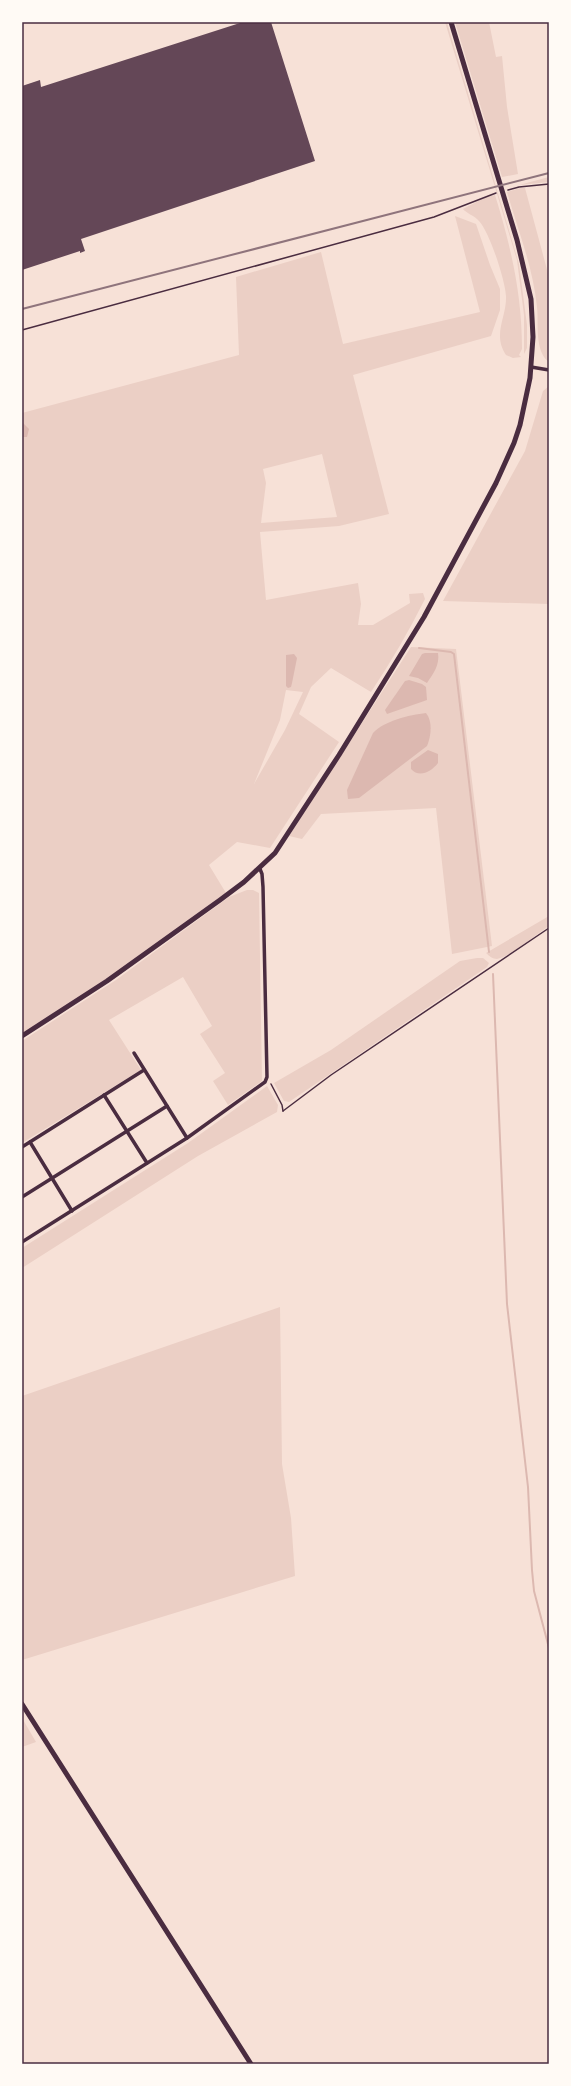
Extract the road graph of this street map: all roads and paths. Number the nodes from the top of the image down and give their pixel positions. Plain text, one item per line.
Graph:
1 (451, 22) edge
2 (549, 184) edge
3 (520, 187) dead end
4 (483, 196) dead end
5 (22, 330) edge
6 (531, 367) junction
7 (549, 370) edge
8 (260, 869) junction
9 (549, 928) edge
10 (22, 1036) edge
11 (134, 1053) dead end
12 (144, 1070) junction
13 (267, 1077) junction
14 (104, 1095) junction
15 (167, 1106) junction
16 (127, 1131) junction
17 (187, 1138) junction
18 (30, 1142) junction
19 (22, 1147) edge
20 (147, 1163) junction
21 (52, 1178) junction
22 (22, 1197) edge
23 (72, 1211) junction
24 (22, 1242) edge
25 (22, 1704) edge
26 (251, 2064) edge

1 - 6 main road
2 - 3 path
4 - 5 path
6 - 7 street
6 - 8 main road
8 - 10 main road
8 - 13 street
9 - 13 path
11 - 12 street
12 - 14 street
12 - 15 street
13 - 17 street
14 - 16 street
14 - 18 street
15 - 16 street
15 - 17 street
16 - 20 street
16 - 21 street
17 - 20 street
18 - 19 street
18 - 21 street
20 - 23 street
21 - 22 street
21 - 23 street
23 - 24 street
25 - 26 main road

